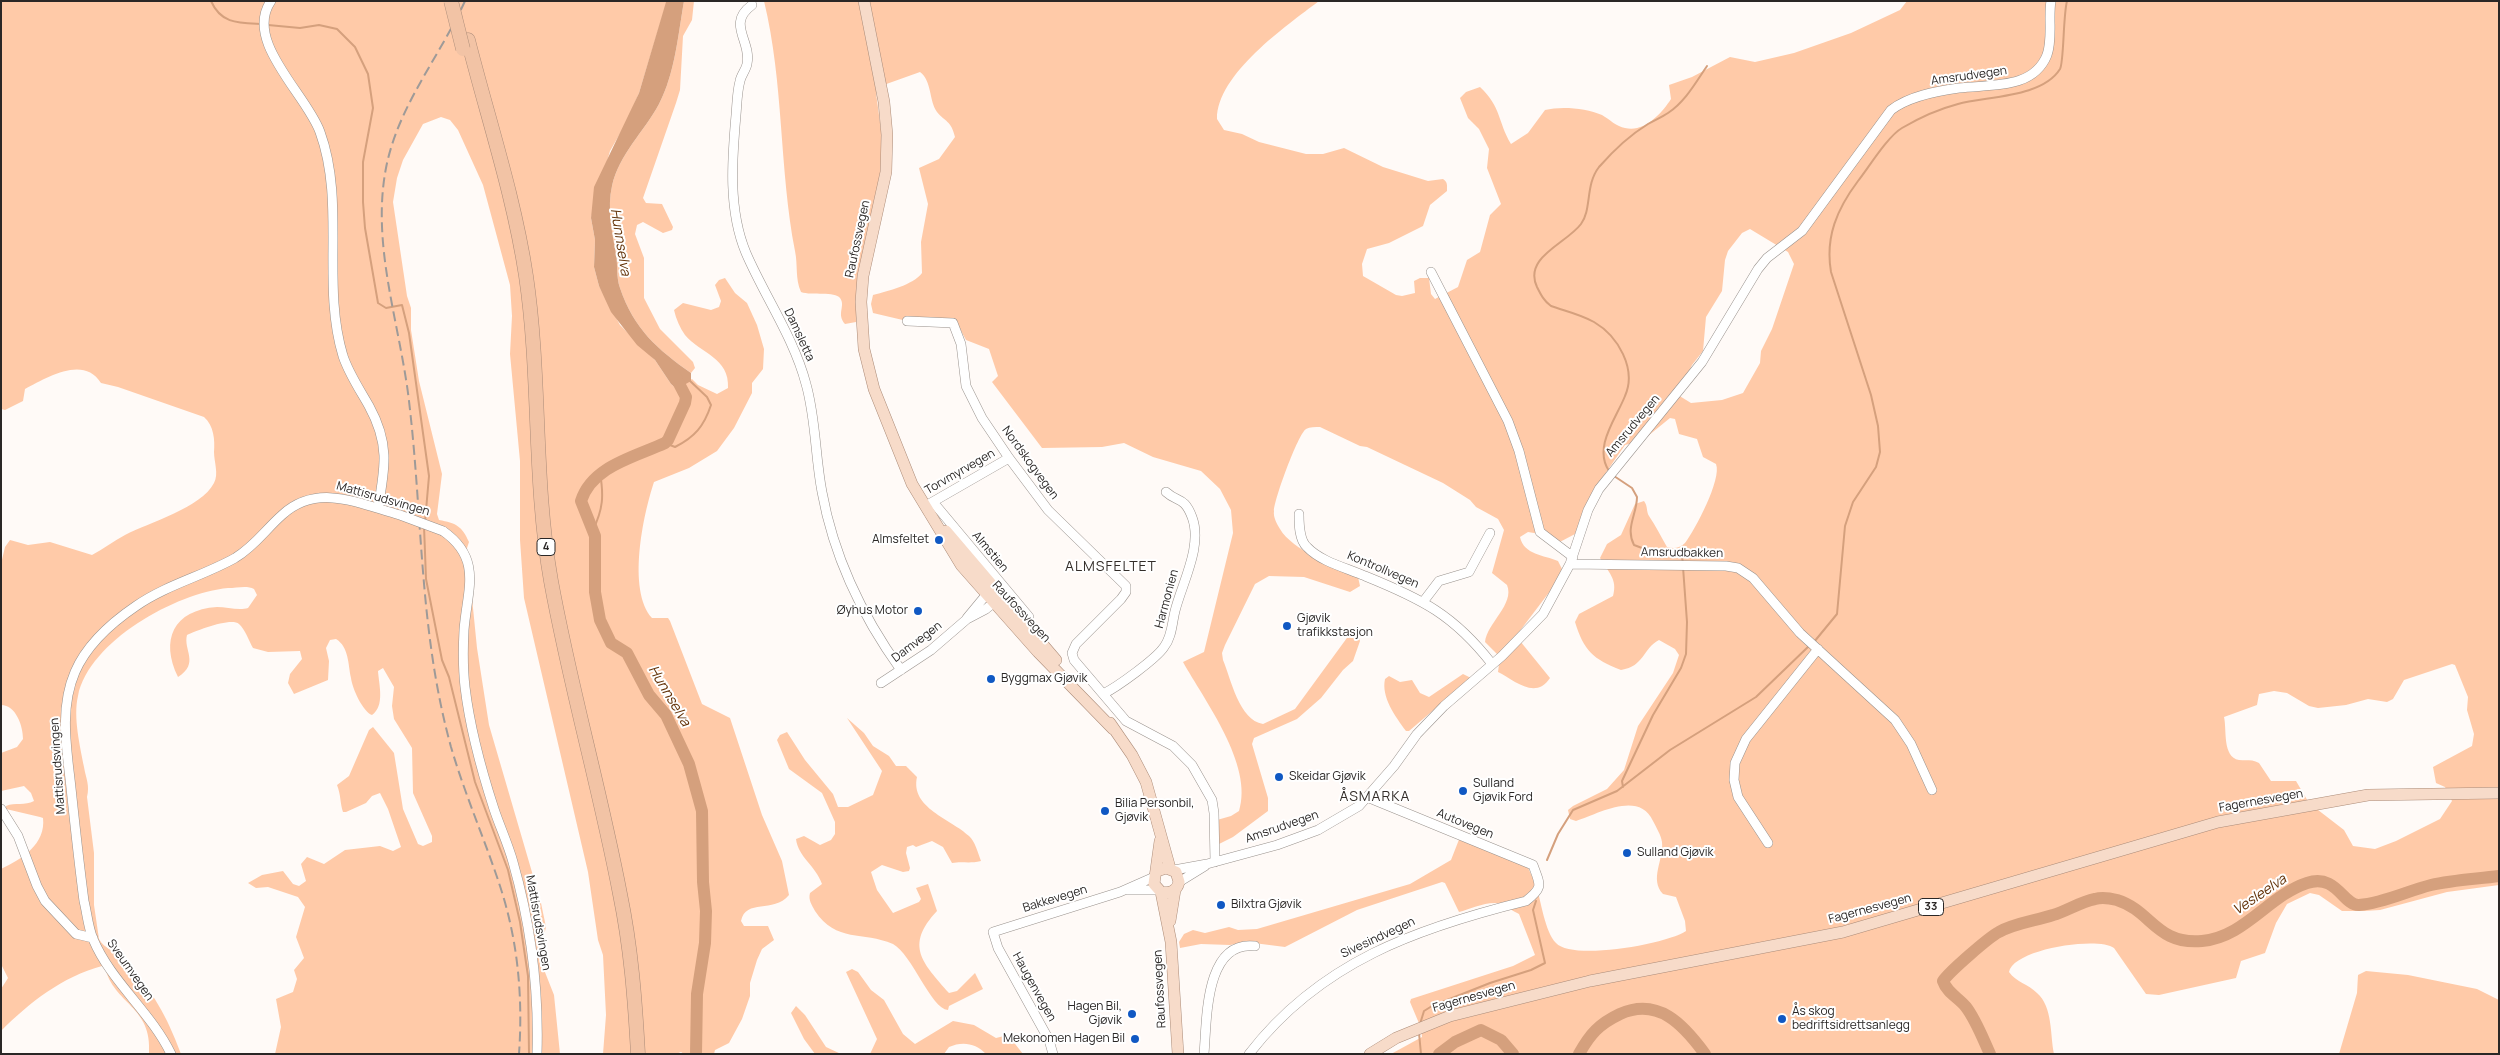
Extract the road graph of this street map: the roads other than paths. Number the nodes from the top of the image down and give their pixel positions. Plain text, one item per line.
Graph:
1 (271, 1) edge
2 (451, 1) edge
3 (457, 1) edge
4 (864, 1) edge
5 (2051, 1) edge
6 (752, 5) dead end
7 (465, 44) junction
8 (1432, 272) dead end
9 (907, 321) dead end
10 (1009, 458) junction
11 (1166, 492) dead end
12 (929, 504) junction
13 (378, 508) junction
14 (1299, 514) dead end
15 (1490, 533) dead end
16 (1572, 560) junction
17 (993, 595) junction
18 (1423, 602) junction
19 (1029, 617) dead end
20 (1818, 649) junction
21 (1492, 664) junction
22 (901, 670) junction
23 (881, 683) dead end
24 (1103, 694) junction
25 (1932, 790) dead end
26 (2499, 793) edge
27 (1367, 797) junction
28 (1, 809) edge
29 (1161, 838) junction
30 (1768, 843) dead end
31 (1211, 863) junction
32 (1172, 869) junction
33 (1156, 874) junction
34 (1177, 886) junction
35 (1540, 886) joint
36 (1125, 890) junction
37 (1159, 891) junction
38 (1169, 922) junction
39 (993, 932) joint
40 (93, 938) junction
41 (1254, 946) dead end
42 (171, 1054) edge
43 (537, 1054) edge
44 (631, 1054) edge
45 (638, 1054) edge
46 (1053, 1054) edge
47 (1178, 1054) edge
48 (1204, 1054) edge
49 (1249, 1054) edge
50 (1370, 1054) edge

1 - 13 street
2 - 7 highway, 4, bridge
3 - 7 highway, 4
4 - 12 main road, Raufossvegen
5 - 16 street, Amsrudvegen
6 - 22 street, Damsletta
7 - 44 highway, 4
7 - 45 highway, 4
8 - 16 street
9 - 10 street, Nordskogvegen
10 - 12 street, Torvmyrvegen
10 - 24 street, Nordskogvegen
11 - 24 street, Harmonien
12 - 17 main road, Raufossvegen
12 - 19 street, Almstien
13 - 40 street, Mattisrudsvingen
13 - 43 street, Mattisrudsvingen, bridge
14 - 18 street, Kontrollvegen
15 - 18 street
16 - 20 street, Amsrudbakken
16 - 21 street, Amsrudvegen
17 - 22 street, Damvegen
17 - 29 main road, Raufossvegen
18 - 21 street, Kontrollvegen
20 - 25 street, Amsrudbakken
20 - 30 street
21 - 27 street, Amsrudvegen
22 - 23 street, Damvegen
24 - 31 street
26 - 50 main road, Fagernesvegen / 33
27 - 31 street, Amsrudvegen
27 - 35 street, Autovegen
28 - 40 street, Sveumvegen
29 - 32 main road, Raufossvegen
29 - 33 main road, Raufossvegen
31 - 32 street, Amsrudvegen
31 - 34 street, Amsrudvegen
32 - 33 main road
32 - 34 main road, Raufossvegen
33 - 36 street, Bakkevegen
33 - 37 main road, Raufossvegen
34 - 37 main road
34 - 38 main road, Raufossvegen
35 - 49 street, Sivesindvegen
36 - 37 street, Bakkevegen
36 - 39 street, Bakkevegen
37 - 38 main road, Raufossvegen
38 - 47 main road, Raufossvegen
39 - 46 street, Haugenvegen
40 - 42 street, Sveumvegen
41 - 48 street

